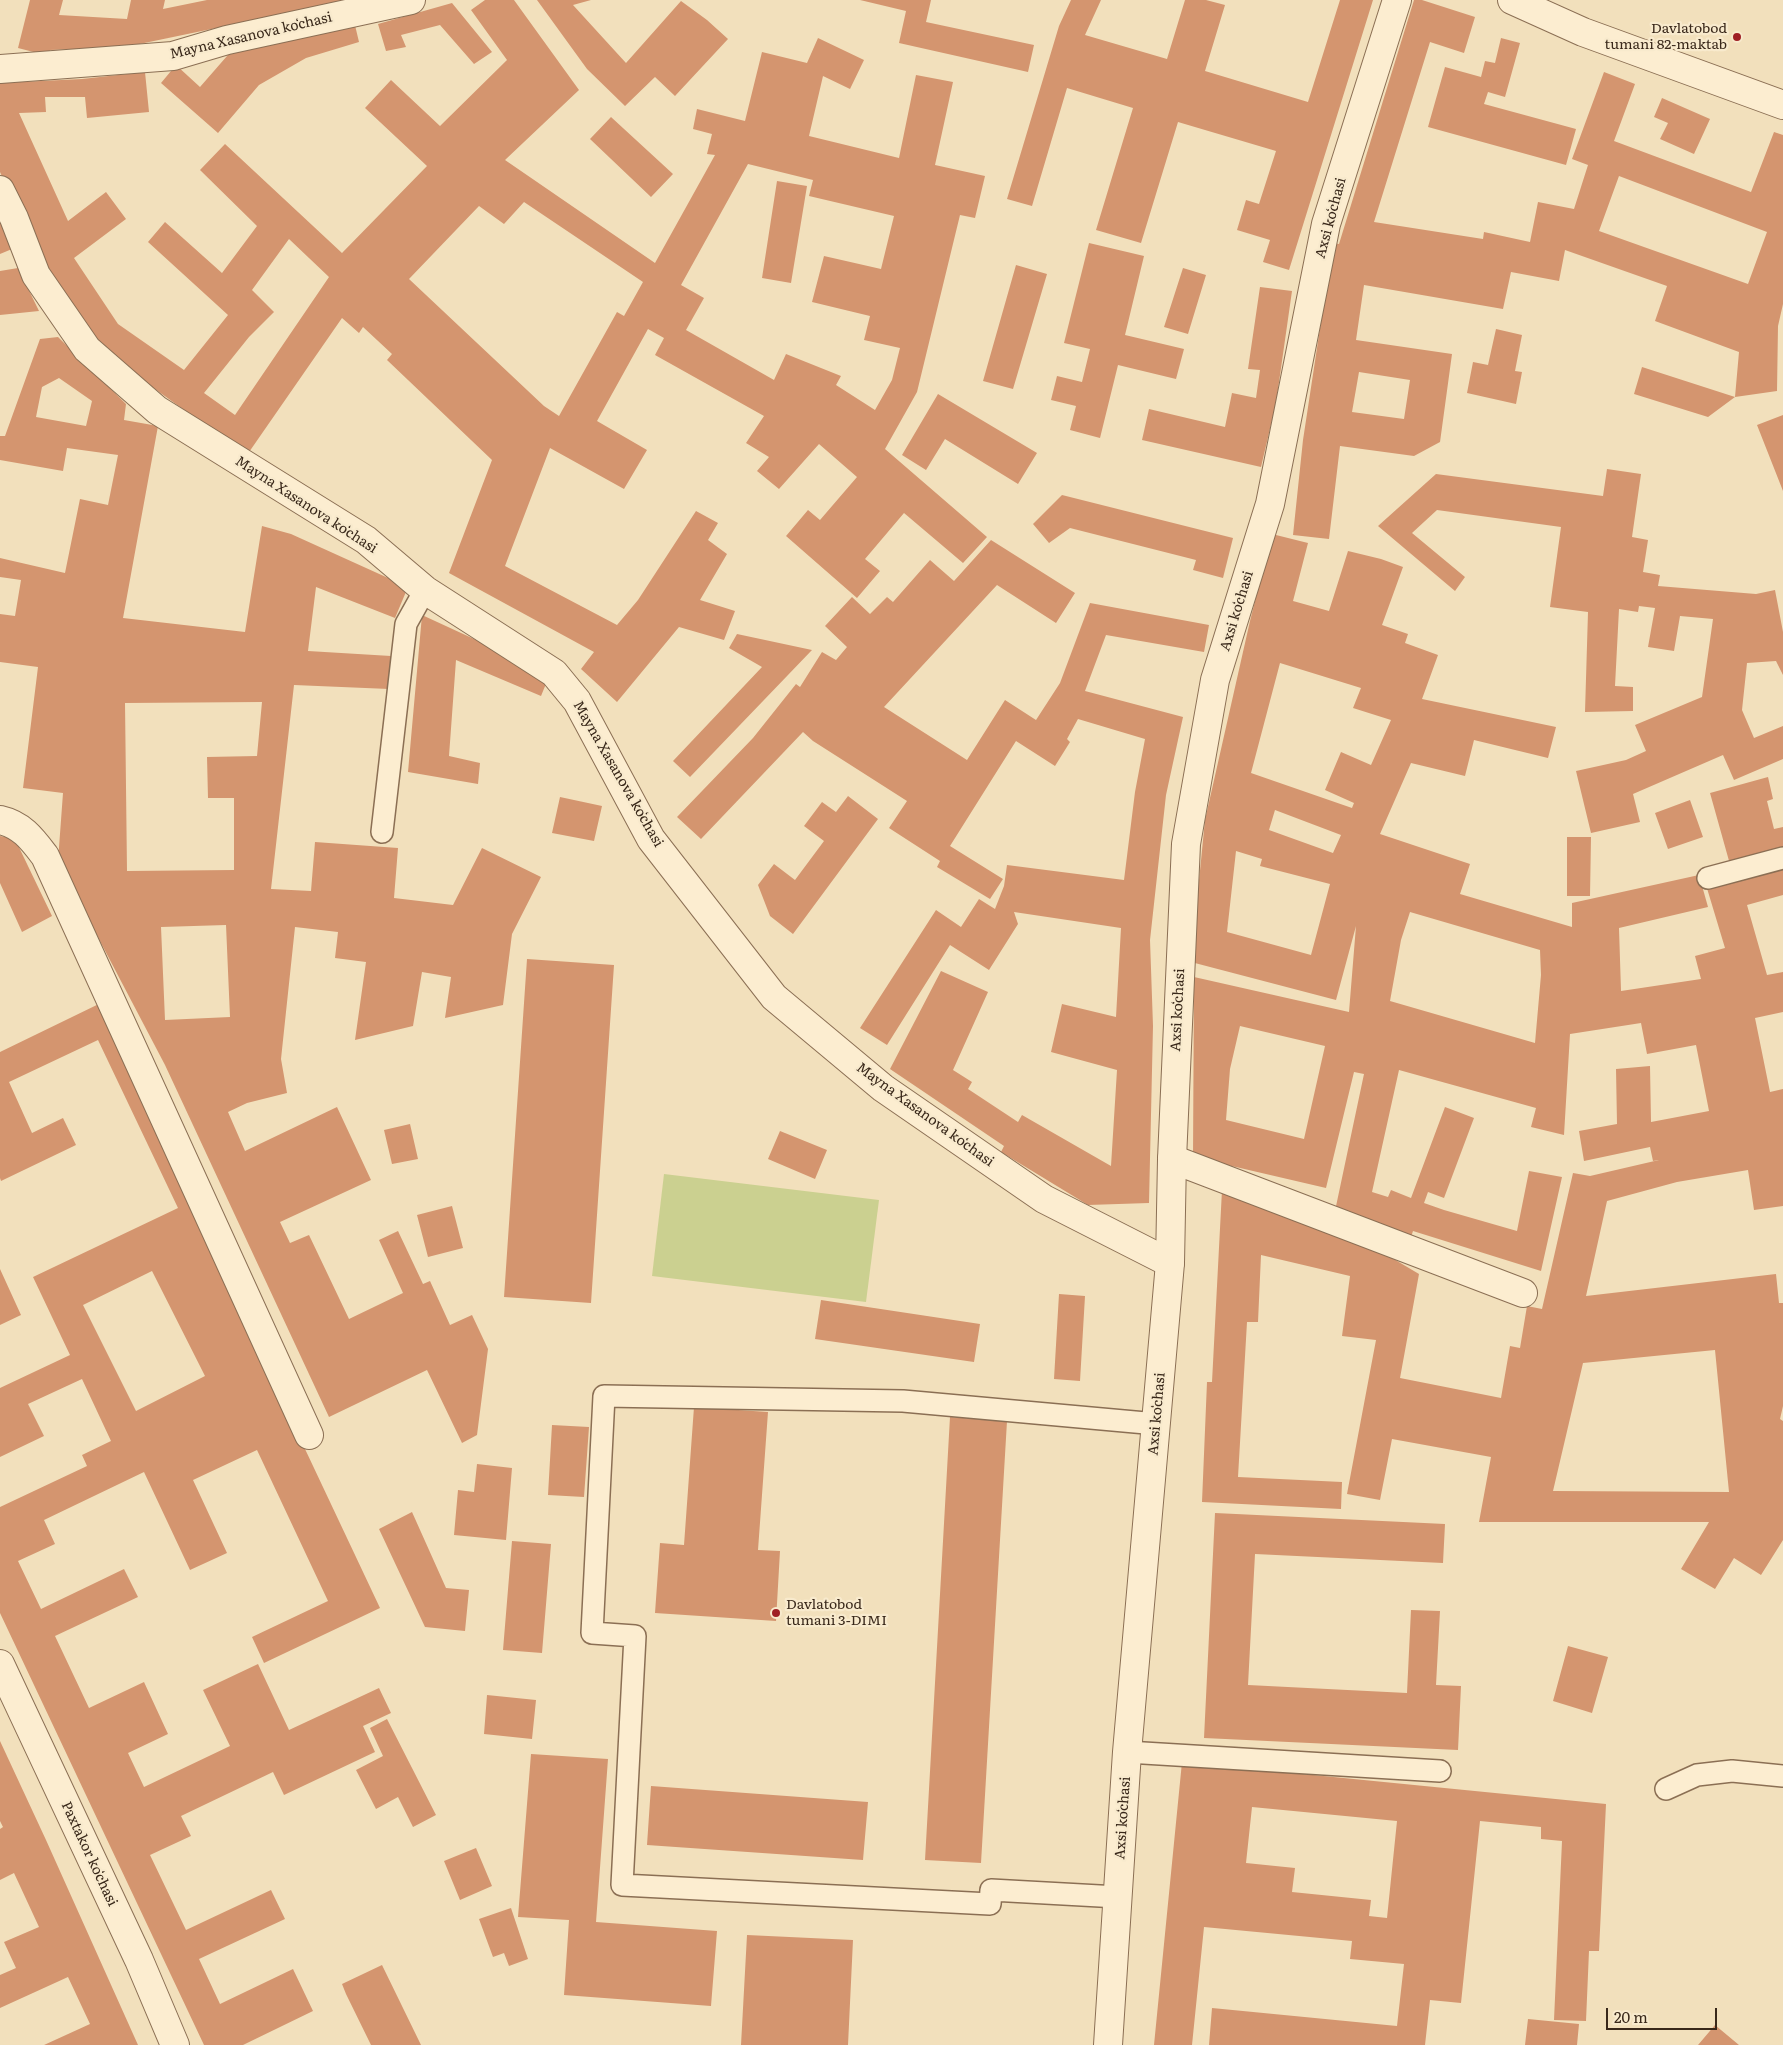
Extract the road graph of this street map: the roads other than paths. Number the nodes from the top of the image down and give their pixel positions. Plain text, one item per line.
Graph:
1 (410, 0) edge
2 (1397, 0) edge
3 (1512, 0) edge
4 (0, 68) edge
5 (1783, 105) edge
6 (0, 190) edge
7 (425, 590) junction
8 (0, 820) edge
9 (382, 832) dead end
10 (1783, 858) edge
11 (1708, 878) dead end
12 (1172, 1159) junction
13 (1170, 1263) junction
14 (1523, 1293) dead end
15 (1157, 1424) junction
16 (309, 1435) dead end
17 (0, 1664) edge
18 (1127, 1752) junction
19 (1440, 1771) dead end
20 (1783, 1776) edge
21 (1666, 1789) dead end
22 (1118, 1897) junction
23 (175, 2045) edge
24 (1108, 2045) edge

1 - 4 street, Mayna Xasanova koʻchasi
2 - 12 street, Axsi koʻchasi
3 - 5 street
6 - 7 street, Mayna Xasanova koʻchasi
7 - 9 lane
7 - 13 street, Mayna Xasanova koʻchasi
8 - 16 street
10 - 11 lane
12 - 13 street, Axsi koʻchasi
12 - 14 street
13 - 15 street, Axsi koʻchasi
15 - 18 street, Axsi koʻchasi
15 - 22 lane
17 - 23 street, Paxtakor koʻchasi
18 - 19 lane
18 - 22 street, Axsi koʻchasi
20 - 21 lane
22 - 24 street, Axsi koʻchasi

